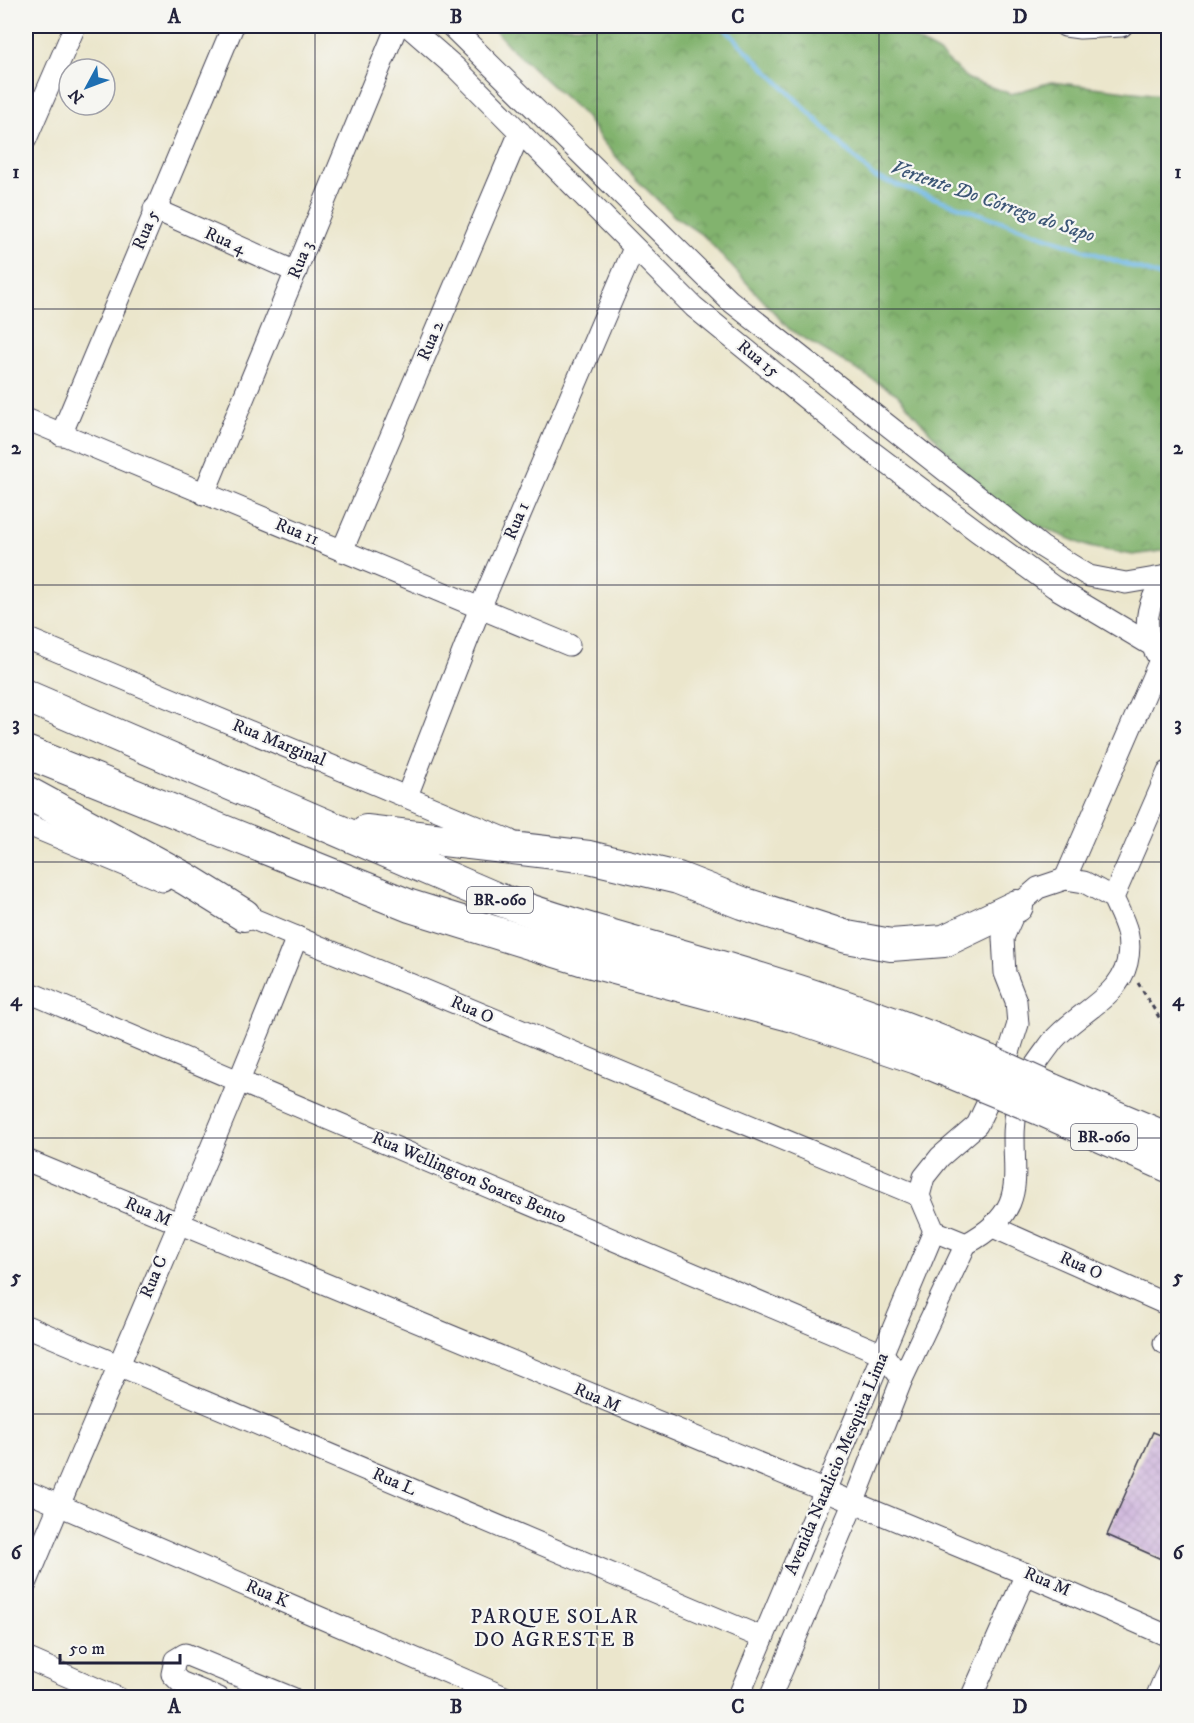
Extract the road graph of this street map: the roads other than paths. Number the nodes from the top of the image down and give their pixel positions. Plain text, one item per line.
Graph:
1 (75, 26) edge
2 (233, 26) edge
3 (397, 26) edge
4 (408, 26) edge
5 (451, 26) edge
6 (1065, 26) edge
7 (1122, 26) edge
8 (520, 132) junction
9 (26, 139) edge
10 (154, 209) junction
11 (634, 248) junction
12 (296, 272) junction
13 (26, 419) edge
14 (61, 435) junction
15 (204, 494) junction
16 (342, 551) junction
17 (1168, 575) edge
18 (480, 608) junction
19 (26, 638) edge
20 (569, 645) dead end
21 (1159, 657) edge
22 (26, 696) edge
23 (26, 752) edge
24 (1168, 772) edge
25 (26, 792) edge
26 (407, 796) junction
27 (26, 824) edge
28 (335, 827) junction
29 (532, 850) junction
30 (1065, 879) junction
31 (1113, 898) junction
32 (1017, 906) junction
33 (244, 915) junction
34 (297, 937) junction
35 (26, 991) edge
36 (984, 1072) junction
37 (240, 1080) junction
38 (1045, 1099) junction
39 (1168, 1139) edge
40 (26, 1160) edge
41 (1168, 1166) edge
42 (919, 1196) junction
43 (177, 1224) junction
44 (993, 1227) junction
45 (934, 1231) junction
46 (966, 1244) junction
47 (1168, 1305) edge
48 (26, 1326) edge
49 (883, 1354) junction
50 (118, 1365) junction
51 (902, 1379) junction
52 (838, 1465) junction
53 (865, 1474) junction
54 (26, 1491) edge
55 (826, 1493) junction
56 (853, 1504) junction
57 (59, 1505) junction
58 (1026, 1574) junction
59 (26, 1584) edge
60 (1168, 1636) edge
61 (763, 1638) junction
62 (26, 1658) edge
63 (1168, 1670) edge
64 (118, 1698) edge
65 (219, 1698) edge
66 (292, 1698) edge
67 (507, 1698) edge
68 (738, 1698) edge
69 (770, 1698) edge
70 (971, 1698) edge
71 (1156, 1698) edge

1 - 9 street
2 - 10 street, Rua 5
3 - 12 street, Rua 3
4 - 8 street, Rua 15
5 - 17 street, Rua 15
6 - 7 street
8 - 11 street, Rua 15
8 - 16 street, Rua 2
10 - 12 street, Rua 4
10 - 14 street, Rua 5
11 - 18 street, Rua 1
11 - 21 street, Rua 15
12 - 15 street, Rua 3
13 - 14 street, Rua 11
14 - 15 street, Rua 11
15 - 16 street, Rua 11
16 - 18 street, Rua 11
17 - 21 street
18 - 20 street, Rua 11
18 - 26 street, Rua 1
19 - 26 street, Rua Marginal
21 - 30 street
22 - 28 highway, BR-060
23 - 36 highway, BR-060
24 - 31 street
25 - 33 highway
26 - 29 street, Rua Marginal
27 - 33 street, Rua O
28 - 29 highway
28 - 36 highway, BR-060
29 - 32 highway
30 - 31 street
30 - 32 street
31 - 44 street
32 - 42 street
33 - 34 street, Rua O
34 - 37 street, Rua C
34 - 42 street, Rua O
35 - 37 street, Rua Wellington Soares Bento
36 - 38 highway, BR-060, bridge
37 - 43 street, Rua C
37 - 49 street, Rua Wellington Soares Bento
38 - 39 highway, BR-060
38 - 41 highway, BR-060
40 - 43 street, Rua M
42 - 45 street
43 - 50 street, Rua C
43 - 55 street, Rua M
44 - 46 street
44 - 47 street, Rua O
45 - 46 street
45 - 49 street, Avenida Natalicio Mesquita Lima
46 - 51 street, Avenida Natalicio Mesquita Lima
48 - 50 street, Rua L
49 - 51 street, Rua Wellington Soares Bento
49 - 52 street, Avenida Natalicio Mesquita Lima
50 - 57 street, Rua C
50 - 61 street, Rua L
51 - 53 street, Avenida Natalicio Mesquita Lima
52 - 53 street
52 - 55 street, Avenida Natalicio Mesquita Lima
53 - 56 street, Avenida Natalicio Mesquita Lima
54 - 57 street, Rua K
55 - 56 street, Rua M
55 - 61 street, Avenida Natalicio Mesquita Lima
56 - 58 street, Rua M
56 - 69 street, Avenida Natalicio Mesquita Lima
57 - 59 street, Rua C
57 - 67 street, Rua K
58 - 60 street, Rua M
58 - 70 street
61 - 68 street, Avenida Natalicio Mesquita Lima
62 - 64 street
63 - 71 street
65 - 66 street

